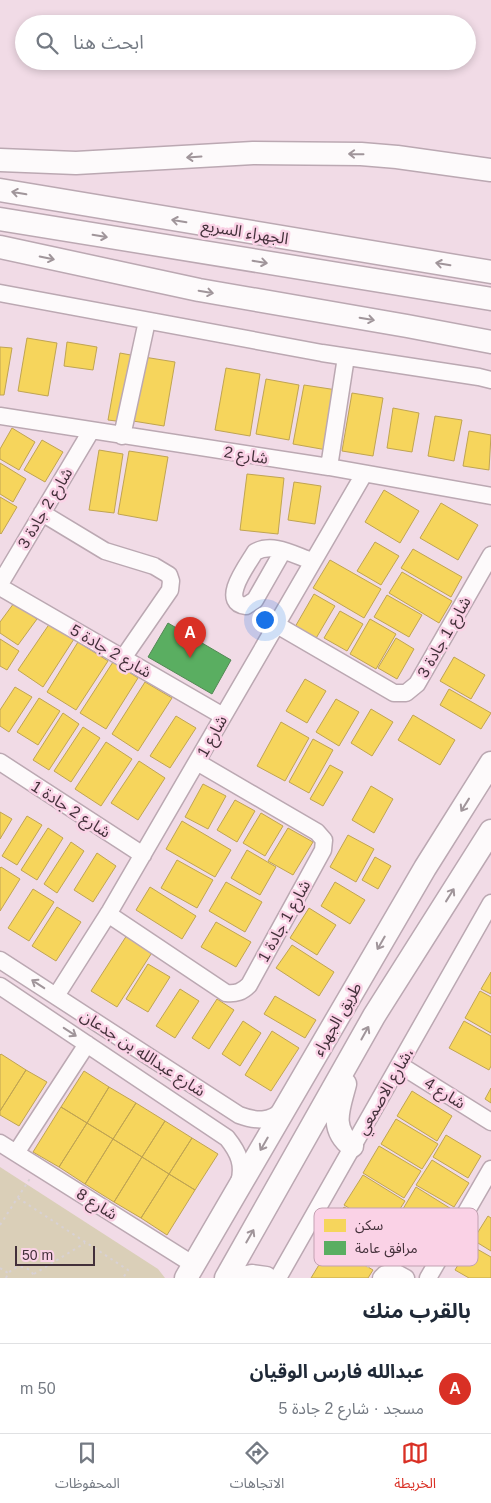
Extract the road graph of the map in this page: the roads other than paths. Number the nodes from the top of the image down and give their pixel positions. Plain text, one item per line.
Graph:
1 (491, 154) edge
2 (397, 156) junction
3 (0, 160) edge
4 (491, 170) edge
5 (0, 190) edge
6 (0, 220) edge
7 (0, 247) edge
8 (491, 272) edge
9 (0, 293) edge
10 (491, 299) edge
11 (147, 320) junction
12 (491, 342) edge
13 (346, 357) junction
14 (491, 380) edge
15 (0, 416) edge
16 (91, 431) junction
17 (122, 436) junction
18 (329, 467) junction
19 (364, 474) junction
20 (491, 496) edge
21 (42, 513) junction
22 (282, 551) dead end
23 (491, 555) edge
24 (312, 561) junction
25 (0, 586) edge
26 (277, 625) junction
27 (123, 658) junction
28 (223, 716) junction
29 (0, 762) edge
30 (197, 762) junction
31 (491, 763) edge
32 (491, 831) edge
33 (143, 855) junction
34 (491, 903) edge
35 (108, 914) junction
36 (0, 960) edge
37 (0, 986) edge
38 (56, 996) junction
39 (87, 1044) junction
40 (353, 1054) junction
41 (400, 1065) junction
42 (288, 1103) junction
43 (225, 1107) junction
44 (491, 1122) edge
45 (209, 1126) junction
46 (0, 1143) edge
47 (352, 1146) junction
48 (16, 1153) junction
49 (491, 1169) edge
50 (236, 1194) junction
51 (317, 1208) edge
52 (468, 1208) edge
53 (314, 1214) edge
54 (435, 1266) edge
55 (190, 1272) edge
56 (382, 1277) edge
57 (226, 1278) edge
58 (243, 1278) edge
59 (266, 1278) edge
60 (278, 1278) edge
61 (406, 1278) edge
62 (428, 1278) edge

1 - 2 highway
2 -> 3 highway
2 - 4 highway
8 -> 5 highway, الجهراء السريع
6 -> 10 highway, الجهراء السريع
7 -> 12 highway
9 - 11 street
11 - 13 street
11 - 17 street
13 - 14 street
13 - 18 street
15 - 16 street, شارع 2
16 - 17 street, شارع 2
16 - 21 street, شارع 2 جادة 3
17 - 18 street, شارع 2
18 - 19 street, شارع 2
19 - 20 street, شارع 2
19 - 24 street, شارع 1
21 - 25 street, شارع 2 جادة 3
21 - 27 street
22 - 24 street
23 - 26 street, شارع 1 جادة 3
24 - 26 street, شارع 1
25 - 27 street, شارع 2 جادة 5
26 - 28 street, شارع 1
27 - 28 street, شارع 2 جادة 5
28 - 30 street, شارع 1
29 - 33 street, شارع 2 جادة 1
30 - 33 street, شارع 1
30 - 35 street, شارع 1 جادة 1
31 -> 42 highway, طريق الجهراء
40 -> 32 highway, طريق الجهراء
33 - 35 street, شارع 1
34 - 41 street, شارع الاصمعي،
35 - 38 street, شارع 1
38 -> 36 street, شارع عبدالله بن جدعان
37 -> 39 street, شارع عبدالله بن جدعان
38 - 43 street, شارع عبدالله بن جدعان
39 - 45 street, شارع عبدالله بن جدعان
39 - 48 street
40 - 47 highway
57 -> 40 highway, طريق الجهراء
41 - 44 street, شارع 4
41 - 47 street, شارع الاصمعي،
42 - 43 street, شارع عبدالله بن جدعان
42 -> 50 highway, طريق الجهراء
43 - 45 street
45 - 50 street, شارع عبدالله بن جدعان
46 - 48 street, شارع 8
47 - 51 street, شارع الاصمعي،
48 - 55 street, شارع 8
49 - 52 street
50 - 55 highway, طريق الجهراء
53 - 60 street, شارع الاصمعي،
54 - 62 street
56 - 61 street
58 - 59 highway

